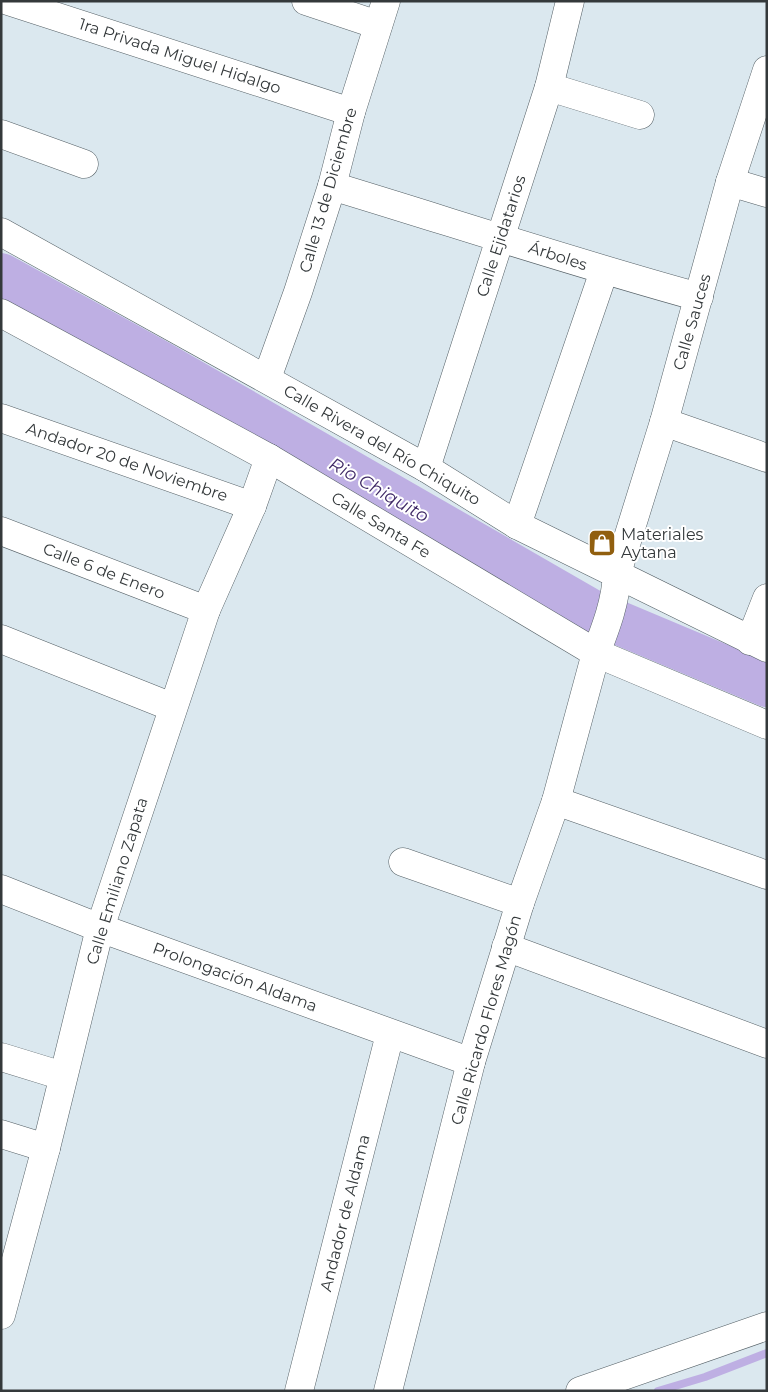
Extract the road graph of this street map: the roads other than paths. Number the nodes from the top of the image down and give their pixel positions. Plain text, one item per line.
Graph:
1 (8, 1) edge
2 (306, 1) edge
3 (570, 1) edge
4 (382, 13) edge
5 (767, 70) edge
6 (549, 87) junction
7 (351, 112) junction
8 (640, 115) dead end
9 (1, 134) edge
10 (84, 164) dead end
11 (730, 182) junction
12 (332, 186) junction
13 (767, 193) edge
14 (1, 232) edge
15 (501, 237) junction
16 (604, 271) junction
17 (699, 297) junction
18 (1, 313) edge
19 (267, 378) junction
20 (1, 418) edge
21 (664, 422) junction
22 (269, 458) junction
23 (767, 458) edge
24 (426, 468) junction
25 (252, 506) junction
26 (517, 525) junction
27 (1, 531) edge
28 (616, 581) junction
29 (767, 598) edge
30 (206, 610) junction
31 (1, 639) edge
32 (600, 642) junction
33 (758, 645) edge
34 (172, 707) junction
35 (767, 724) edge
36 (556, 801) junction
37 (403, 862) dead end
38 (767, 875) edge
39 (1, 888) edge
40 (520, 903) junction
41 (100, 928) junction
42 (506, 947) junction
43 (390, 1034) junction
44 (767, 1044) edge
45 (1, 1057) edge
46 (471, 1062) junction
47 (64, 1076) junction
48 (1, 1134) edge
49 (46, 1148) junction
50 (5, 1281) edge
51 (1, 1316) edge
52 (767, 1326) edge
53 (299, 1391) edge
54 (388, 1391) edge
55 (580, 1391) edge

1 - 7 street, 1ra Privada Miguel Hidalgo
2 - 4 street
3 - 6 street, Calle Ejidatarios
4 - 7 street, Calle 13 de Diciembre
5 - 11 street, Calle Sauces
6 - 8 street
6 - 15 street, Calle Ejidatarios
7 - 12 street, Calle 13 de Diciembre
9 - 10 street
11 - 13 street
11 - 17 street, Calle Sauces
12 - 15 street, Árboles
12 - 19 street, Calle 13 de Diciembre
14 - 19 street, Calle Rivera del Río Chiquito
15 - 16 street, Árboles
15 - 24 street, Calle Ejidatarios
16 - 17 street, Árboles
16 - 26 street
17 - 21 street, Calle Sauces
18 - 22 street, Calle Santa Fe
19 - 24 street, Calle Rivera del Río Chiquito
20 - 25 street, Andador 20 de Noviembre
21 - 23 street
21 - 28 street, Calle Sauces
22 - 25 street, Calle Emiliano Zapata
22 - 32 street, Calle Santa Fe
24 - 26 street, Calle Rivera del Río Chiquito
25 - 30 street, Calle Emiliano Zapata
26 - 28 street, Calle Rivera del Río Chiquito
27 - 30 street, Calle 6 de Enero
28 - 32 street, Calle Sauces
28 - 33 street, Calle Rivera del Río Chiquito
29 - 33 street
30 - 34 street, Calle Emiliano Zapata
31 - 34 street
32 - 35 street, Calle Santa Fe
32 - 36 street, Calle Ricardo Flores Magón
34 - 41 street, Calle Emiliano Zapata
36 - 38 street
36 - 40 street, Calle Ricardo Flores Magón
37 - 40 street
39 - 41 street, Prolongación Aldama
40 - 42 street, Calle Ricardo Flores Magón
41 - 43 street, Prolongación Aldama
41 - 47 street, Calle Emiliano Zapata
42 - 44 street
42 - 46 street, Calle Ricardo Flores Magón
43 - 46 street, Prolongación Aldama
43 - 53 street, Andador de Aldama
45 - 47 street
46 - 54 street, Calle Ricardo Flores Magón
47 - 49 street, Calle Emiliano Zapata
48 - 49 street
49 - 50 street, Calle Emiliano Zapata
50 - 51 street, Calle Emiliano Zapata
52 - 55 street

